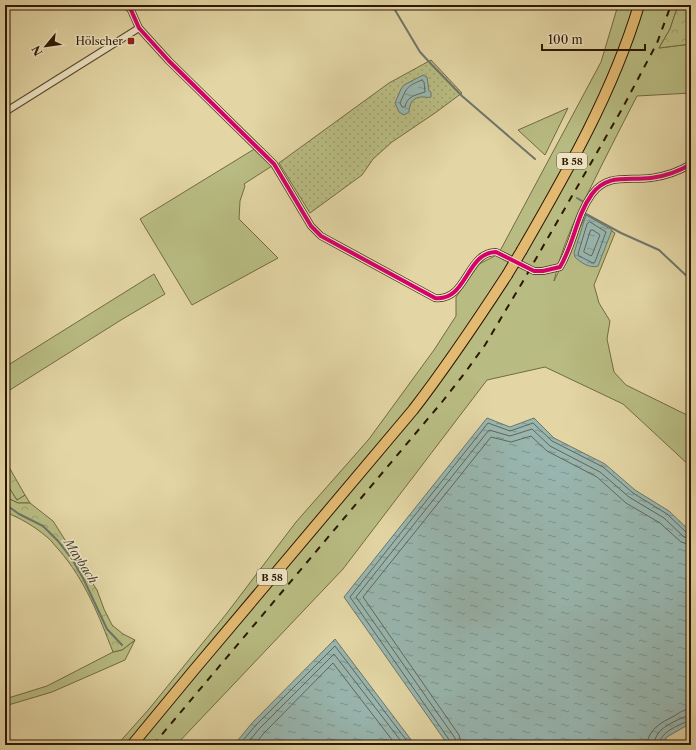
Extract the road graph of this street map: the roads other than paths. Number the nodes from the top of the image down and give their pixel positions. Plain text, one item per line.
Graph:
1 (126, 5) edge
2 (639, 5) edge
3 (139, 28) junction
4 (5, 112) edge
5 (691, 164) edge
6 (132, 745) edge

1 - 3 street
2 - 6 main road, B 58, bridge
3 - 4 street
3 - 5 street

